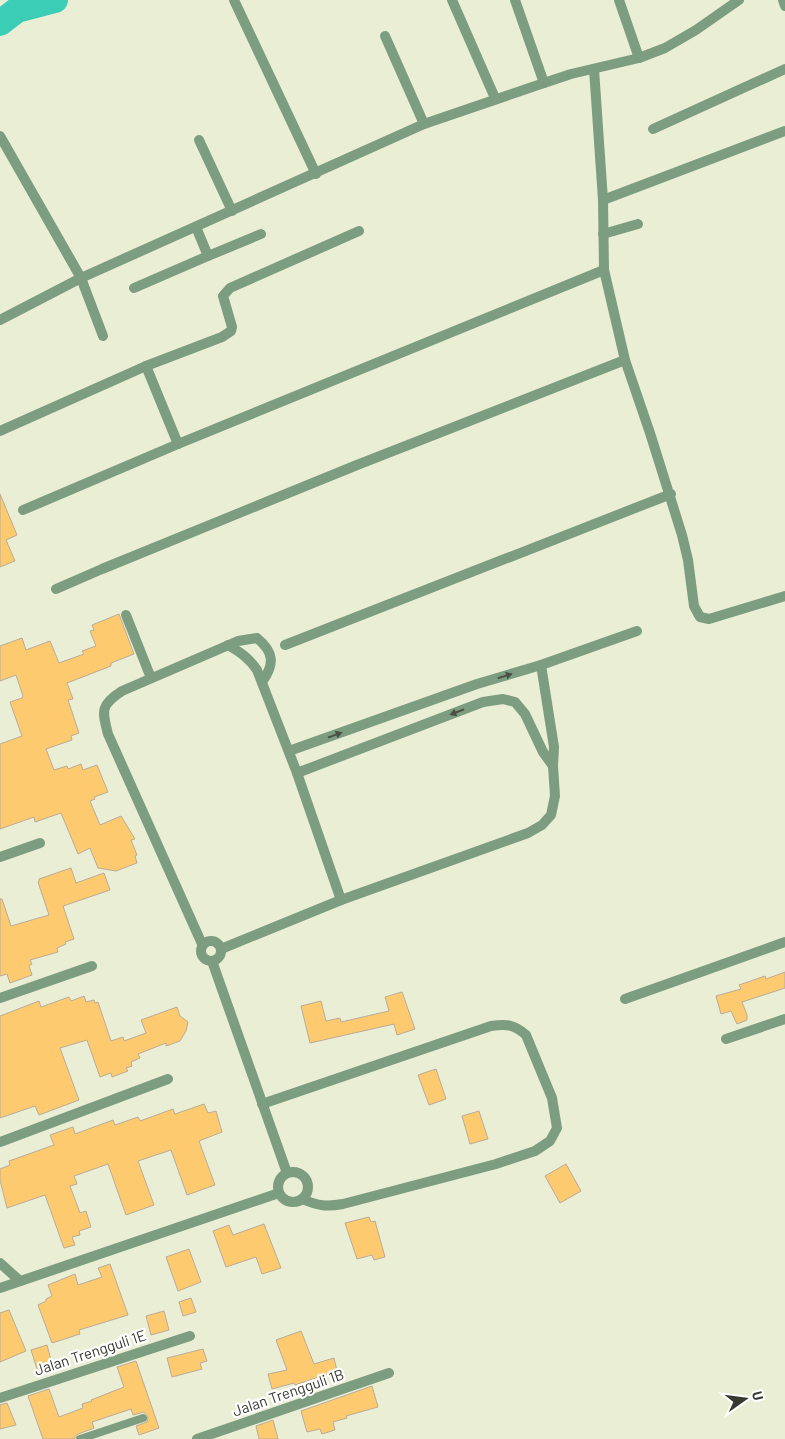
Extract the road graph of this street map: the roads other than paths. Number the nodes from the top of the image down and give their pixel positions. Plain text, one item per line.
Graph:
1 (234, 0) edge
2 (452, 0) edge
3 (515, 0) edge
4 (619, 0) edge
5 (739, 0) edge
6 (783, 0) edge
7 (785, 6) edge
8 (385, 36) dead end
9 (639, 58) junction
10 (594, 68) junction
11 (785, 69) edge
12 (544, 83) junction
13 (495, 98) junction
14 (424, 124) junction
15 (653, 129) dead end
16 (785, 131) edge
17 (0, 136) edge
18 (199, 140) dead end
19 (316, 174) junction
20 (603, 200) junction
21 (232, 211) junction
22 (638, 224) dead end
23 (196, 227) junction
24 (359, 231) dead end
25 (261, 234) dead end
26 (603, 234) junction
27 (208, 256) junction
28 (604, 270) junction
29 (81, 278) junction
30 (134, 288) dead end
31 (0, 320) edge
32 (103, 336) dead end
33 (624, 360) junction
34 (146, 366) junction
35 (0, 432) edge
36 (178, 444) junction
37 (670, 494) junction
38 (23, 510) dead end
39 (56, 589) dead end
40 (785, 596) edge
41 (126, 614) dead end
42 (637, 631) dead end
43 (285, 645) dead end
44 (228, 646) junction
45 (541, 665) junction
46 (151, 678) junction
47 (262, 682) junction
48 (477, 684) junction
49 (483, 702) junction
50 (552, 732) junction
51 (534, 735) junction
52 (289, 751) junction
53 (553, 766) junction
54 (297, 773) junction
55 (40, 843) dead end
56 (0, 858) edge
57 (342, 900) junction
58 (785, 942) edge
59 (202, 944) junction
60 (221, 949) junction
61 (212, 961) junction
62 (92, 966) dead end
63 (0, 998) edge
64 (625, 999) dead end
65 (785, 1019) edge
66 (726, 1039) dead end
67 (168, 1079) dead end
68 (262, 1104) junction
69 (0, 1142) edge
70 (287, 1173) junction
71 (279, 1193) junction
72 (302, 1199) junction
73 (0, 1263) edge
74 (20, 1281) junction
75 (0, 1288) edge
76 (190, 1336) dead end
77 (389, 1373) dead end
78 (0, 1398) edge
79 (143, 1418) dead end
80 (80, 1439) edge
81 (196, 1439) edge

1 - 19 street
2 - 13 street
3 - 12 street
4 - 9 street
5 - 9 street
6 - 7 street
8 - 14 street
9 - 10 street
10 - 12 street
10 - 20 street
11 - 15 street
12 - 13 street
13 - 14 street
14 - 19 street
16 - 20 street
17 - 29 street
18 - 21 street
19 - 21 street
20 - 26 street
21 - 23 street
22 - 26 street
23 - 27 street
23 - 29 street
24 - 34 street
25 - 27 street
26 - 28 street
27 - 30 street
28 - 33 street
28 - 36 street
29 - 31 street
29 - 32 street
33 - 37 street
33 - 39 street
34 - 35 street
34 - 36 street
36 - 38 street
37 - 40 street
37 - 43 street
41 - 46 street
42 - 45 street
44 - 46 street
44 - 47 street
44 - 47 street
48 -> 45 street
45 - 50 street
46 - 59 street
47 - 52 street
48 - 49 street
52 -> 48 street
49 - 51 street
49 -> 54 street
50 - 51 street
50 - 53 street
51 - 53 street
52 - 54 street
53 - 57 street
54 - 57 street
55 - 56 street
57 - 60 street
58 - 64 street
59 - 60 street
59 - 61 street
60 - 61 street
61 - 68 street
62 - 63 street
65 - 66 street
67 - 69 street
68 - 70 street
68 - 72 street
70 - 71 street
70 - 72 street
71 - 72 street
71 - 74 street
73 - 74 street
74 - 75 street
76 - 78 street, Jalan Trengguli 1E
77 - 81 street, Jalan Trengguli 1B
79 - 80 lane

